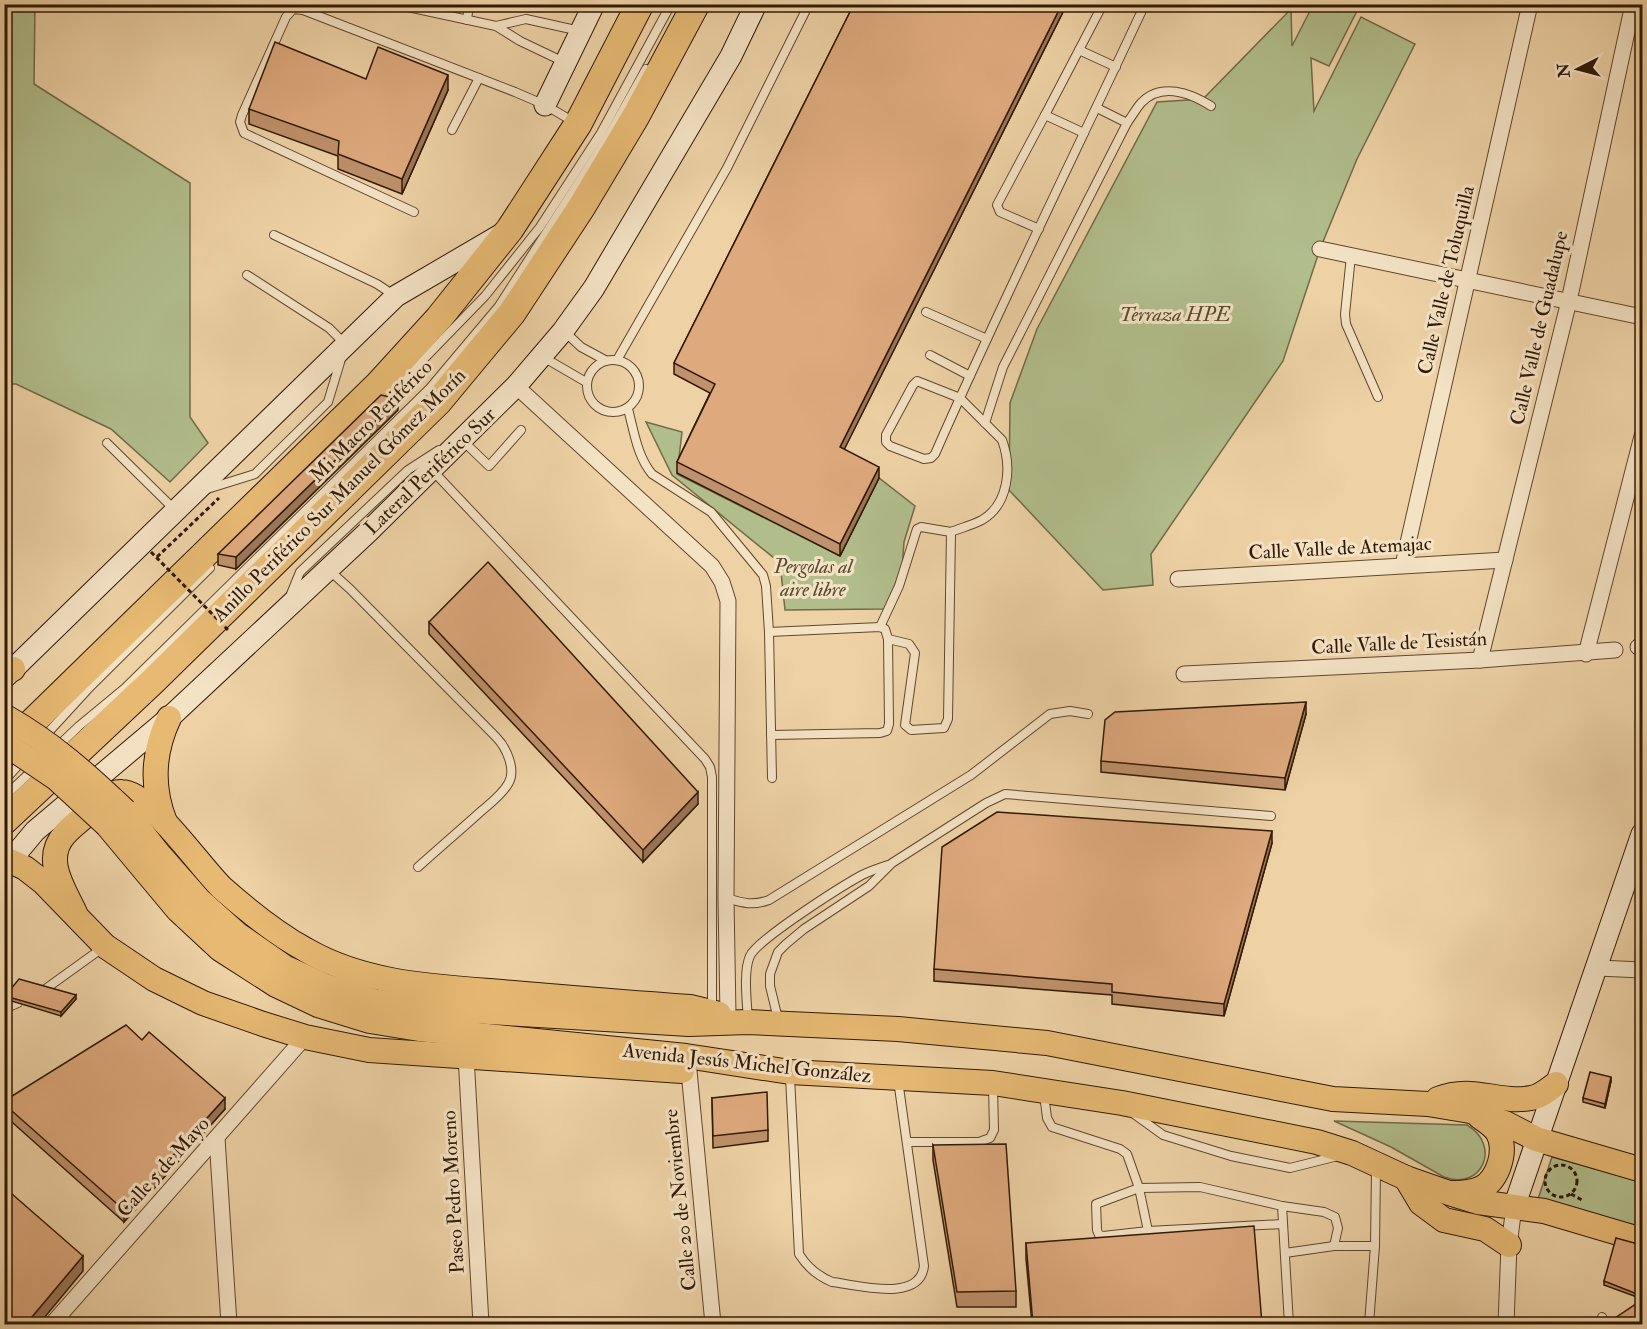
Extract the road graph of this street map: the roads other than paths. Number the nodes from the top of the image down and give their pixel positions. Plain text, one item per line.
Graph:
1 (393, 4) edge
2 (469, 4) edge
3 (594, 4) edge
4 (640, 4) edge
5 (671, 4) edge
6 (696, 4) edge
7 (756, 4) edge
8 (809, 4) edge
9 (1103, 4) edge
10 (1145, 4) edge
11 (1530, 4) edge
12 (1633, 4) edge
13 (467, 20) junction
14 (496, 26) junction
15 (581, 32) junction
16 (1079, 50) junction
17 (652, 58) dead end
18 (566, 63) junction
19 (1116, 67) junction
20 (479, 78) junction
21 (545, 105) junction
22 (1211, 106) dead end
23 (1097, 108) junction
24 (1045, 115) junction
25 (1127, 123) junction
26 (578, 124) junction
27 (452, 130) dead end
28 (1084, 133) junction
29 (414, 212) dead end
30 (510, 229) junction
31 (1039, 229) junction
32 (274, 235) dead end
33 (1320, 249) dead end
34 (1351, 256) junction
35 (247, 275) dead end
36 (1468, 280) junction
37 (396, 296) junction
38 (1569, 301) junction
39 (926, 312) dead end
40 (1642, 317) edge
41 (563, 331) junction
42 (987, 339) junction
43 (346, 344) junction
44 (930, 355) dead end
45 (542, 356) junction
46 (605, 360) junction
47 (617, 360) junction
48 (970, 376) junction
49 (586, 382) junction
50 (516, 386) junction
51 (960, 398) junction
52 (1378, 398) dead end
53 (378, 405) edge
54 (628, 409) junction
55 (985, 423) junction
56 (521, 430) dead end
57 (469, 433) junction
58 (1642, 436) edge
59 (107, 443) dead end
60 (431, 470) junction
61 (191, 494) junction
62 (175, 510) junction
63 (951, 532) junction
64 (1505, 560) junction
65 (214, 564) dead end
66 (1403, 566) junction
67 (328, 570) junction
68 (1178, 579) dead end
69 (285, 610) junction
70 (880, 627) junction
71 (769, 632) junction
72 (888, 639) junction
73 (1615, 650) dead end
74 (1586, 654) junction
75 (1480, 660) junction
76 (7, 673) edge
77 (1184, 674) dead end
78 (1089, 714) dead end
79 (4, 716) edge
80 (169, 718) junction
81 (771, 735) junction
82 (4, 743) edge
83 (4, 750) edge
84 (772, 778) dead end
85 (4, 781) edge
86 (4, 798) edge
87 (1271, 816) dead end
88 (116, 818) junction
89 (4, 821) edge
90 (165, 822) junction
91 (1642, 834) edge
92 (7, 861) edge
93 (892, 863) junction
94 (418, 867) dead end
95 (726, 898) junction
96 (75, 914) junction
97 (105, 946) junction
98 (1598, 968) junction
99 (1642, 970) edge
100 (44, 990) edge
101 (18, 1003) edge
102 (4, 1009) edge
103 (730, 1017) junction
104 (779, 1024) junction
105 (304, 1037) junction
106 (466, 1056) junction
107 (747, 1067) junction
108 (689, 1071) junction
109 (790, 1072) junction
110 (898, 1078) junction
111 (993, 1083) junction
112 (1556, 1084) junction
113 (1043, 1090) junction
114 (1428, 1104) junction
115 (1470, 1111) junction
116 (218, 1138) junction
117 (1536, 1139) junction
118 (908, 1142) junction
119 (1376, 1165) junction
120 (1642, 1170) edge
121 (1406, 1178) junction
122 (1139, 1188) junction
123 (1449, 1193) junction
124 (1282, 1206) junction
125 (1514, 1207) junction
126 (1283, 1224) junction
127 (1148, 1231) junction
128 (1642, 1240) edge
129 (1509, 1245) junction
130 (1334, 1246) junction
131 (1375, 1246) junction
132 (1285, 1253) junction
133 (52, 1324) edge
134 (229, 1324) edge
135 (481, 1324) edge
136 (713, 1324) edge
137 (1289, 1324) edge
138 (1369, 1324) edge
139 (1506, 1324) edge

1 - 13 lane
2 - 13 lane
3 - 15 street
4 - 26 highway
5 - 53 lane, Mi Macro Periférico
6 - 89 highway, Anillo Periférico Sur Manuel Gómez Morín
7 - 41 street, Lateral Periférico Sur
8 - 47 lane
9 - 16 lane
10 - 19 lane
11 - 36 street, Calle Valle de Toluquilla
12 - 38 street, Calle Valle de Guadalupe
13 - 14 lane
14 - 15 lane
14 - 18 lane
15 - 18 street
16 - 19 lane
16 - 24 lane
17 - 86 lane, Mi Macro Periférico
18 - 21 street
19 - 23 lane
20 - 21 lane
20 - 27 lane
20 - 29 lane
21 - 26 lane
22 - 25 lane
23 - 25 lane
23 - 28 lane
24 - 28 lane
24 - 31 lane
25 - 55 lane
26 - 30 highway
28 - 31 lane
30 - 37 street
30 - 83 highway
31 - 42 lane
32 - 37 lane
33 - 34 street
34 - 36 street
34 - 52 lane
35 - 43 lane
36 - 38 street
36 - 66 street, Calle Valle de Toluquilla
37 - 43 street
38 - 40 street
38 - 64 street, Calle Valle de Guadalupe
39 - 42 lane
41 - 45 street, Lateral Periférico Sur
41 - 46 lane
42 - 48 lane
43 - 61 street
43 - 61 lane
44 - 48 lane
45 - 49 lane
45 - 50 street, Lateral Periférico Sur
46 - 47 lane
46 - 49 lane
47 - 54 lane
48 - 51 lane
49 - 54 lane
50 - 57 street, Lateral Periférico Sur
50 - 95 street
51 - 51 lane
51 - 55 lane
54 - 71 lane
55 - 63 lane
56 - 57 lane
57 - 60 street, Lateral Periférico Sur
57 - 69 lane
58 - 74 street
59 - 62 lane
60 - 67 street, Lateral Periférico Sur
60 - 103 lane
61 - 62 street
62 - 76 street
63 - 70 lane
63 - 72 lane
64 - 66 street, Calle Valle de Atemajac
64 - 75 street, Calle Valle de Guadalupe
65 - 85 lane
66 - 68 street, Calle Valle de Atemajac
67 - 69 street, Lateral Periférico Sur
67 - 94 lane
69 - 80 street, Lateral Periférico Sur
70 - 71 lane
70 - 72 lane
71 - 81 lane
72 - 81 lane
73 - 74 street, Calle Valle de Tesistán
74 - 75 street, Calle Valle de Tesistán
75 - 77 street, Calle Valle de Tesistán
78 - 95 lane
79 - 88 main road, Avenida Jesús Michel González, bridge
80 - 90 main road
80 - 92 street, Lateral Periférico Sur
81 - 84 lane
82 - 88 main road, Avenida Jesús Michel González, bridge
87 - 93 lane
88 - 103 main road, Avenida Jesús Michel González
88 - 107 main road, Avenida Jesús Michel González
90 - 96 main road
90 - 103 main road
91 - 98 street
92 - 96 main road
93 - 103 lane
93 - 104 lane
95 - 103 street
96 - 97 main road
97 - 100 lane
97 - 105 main road
98 - 99 street
98 - 112 street
101 - 102 lane
103 - 104 main road, Avenida Jesús Michel González
104 - 114 main road, Avenida Jesús Michel González
105 - 106 main road
105 - 116 street, Calle 5 de Mayo
106 - 108 main road
106 - 135 street, Paseo Pedro Moreno
107 - 108 main road
107 - 109 main road, Avenida Jesús Michel González
108 - 136 street, Calle 20 de Noviembre
109 - 110 main road, Avenida Jesús Michel González
109 - 118 lane
110 - 111 main road, Avenida Jesús Michel González
110 - 118 lane
111 - 113 main road, Avenida Jesús Michel González
111 - 118 lane
112 - 114 main road
112 - 117 street
113 - 119 main road, Avenida Jesús Michel González
113 - 122 lane
114 - 115 main road, Avenida Jesús Michel González
115 - 117 main road, Avenida Jesús Michel González
115 - 123 main road
116 - 133 street, Calle 5 de Mayo
116 - 134 street
117 - 120 main road, Avenida Jesús Michel González
117 - 125 street
119 - 121 main road, Avenida Jesús Michel González
119 - 131 lane
121 - 123 main road, Avenida Jesús Michel González
121 - 129 main road
122 - 124 lane
122 - 127 lane
122 - 127 lane
123 - 125 main road, Avenida Jesús Michel González
124 - 126 lane
124 - 130 lane
125 - 128 main road, Avenida Jesús Michel González
125 - 129 street
126 - 127 lane
126 - 132 lane
129 - 139 street
130 - 131 lane
130 - 132 lane
131 - 138 lane
132 - 137 lane

